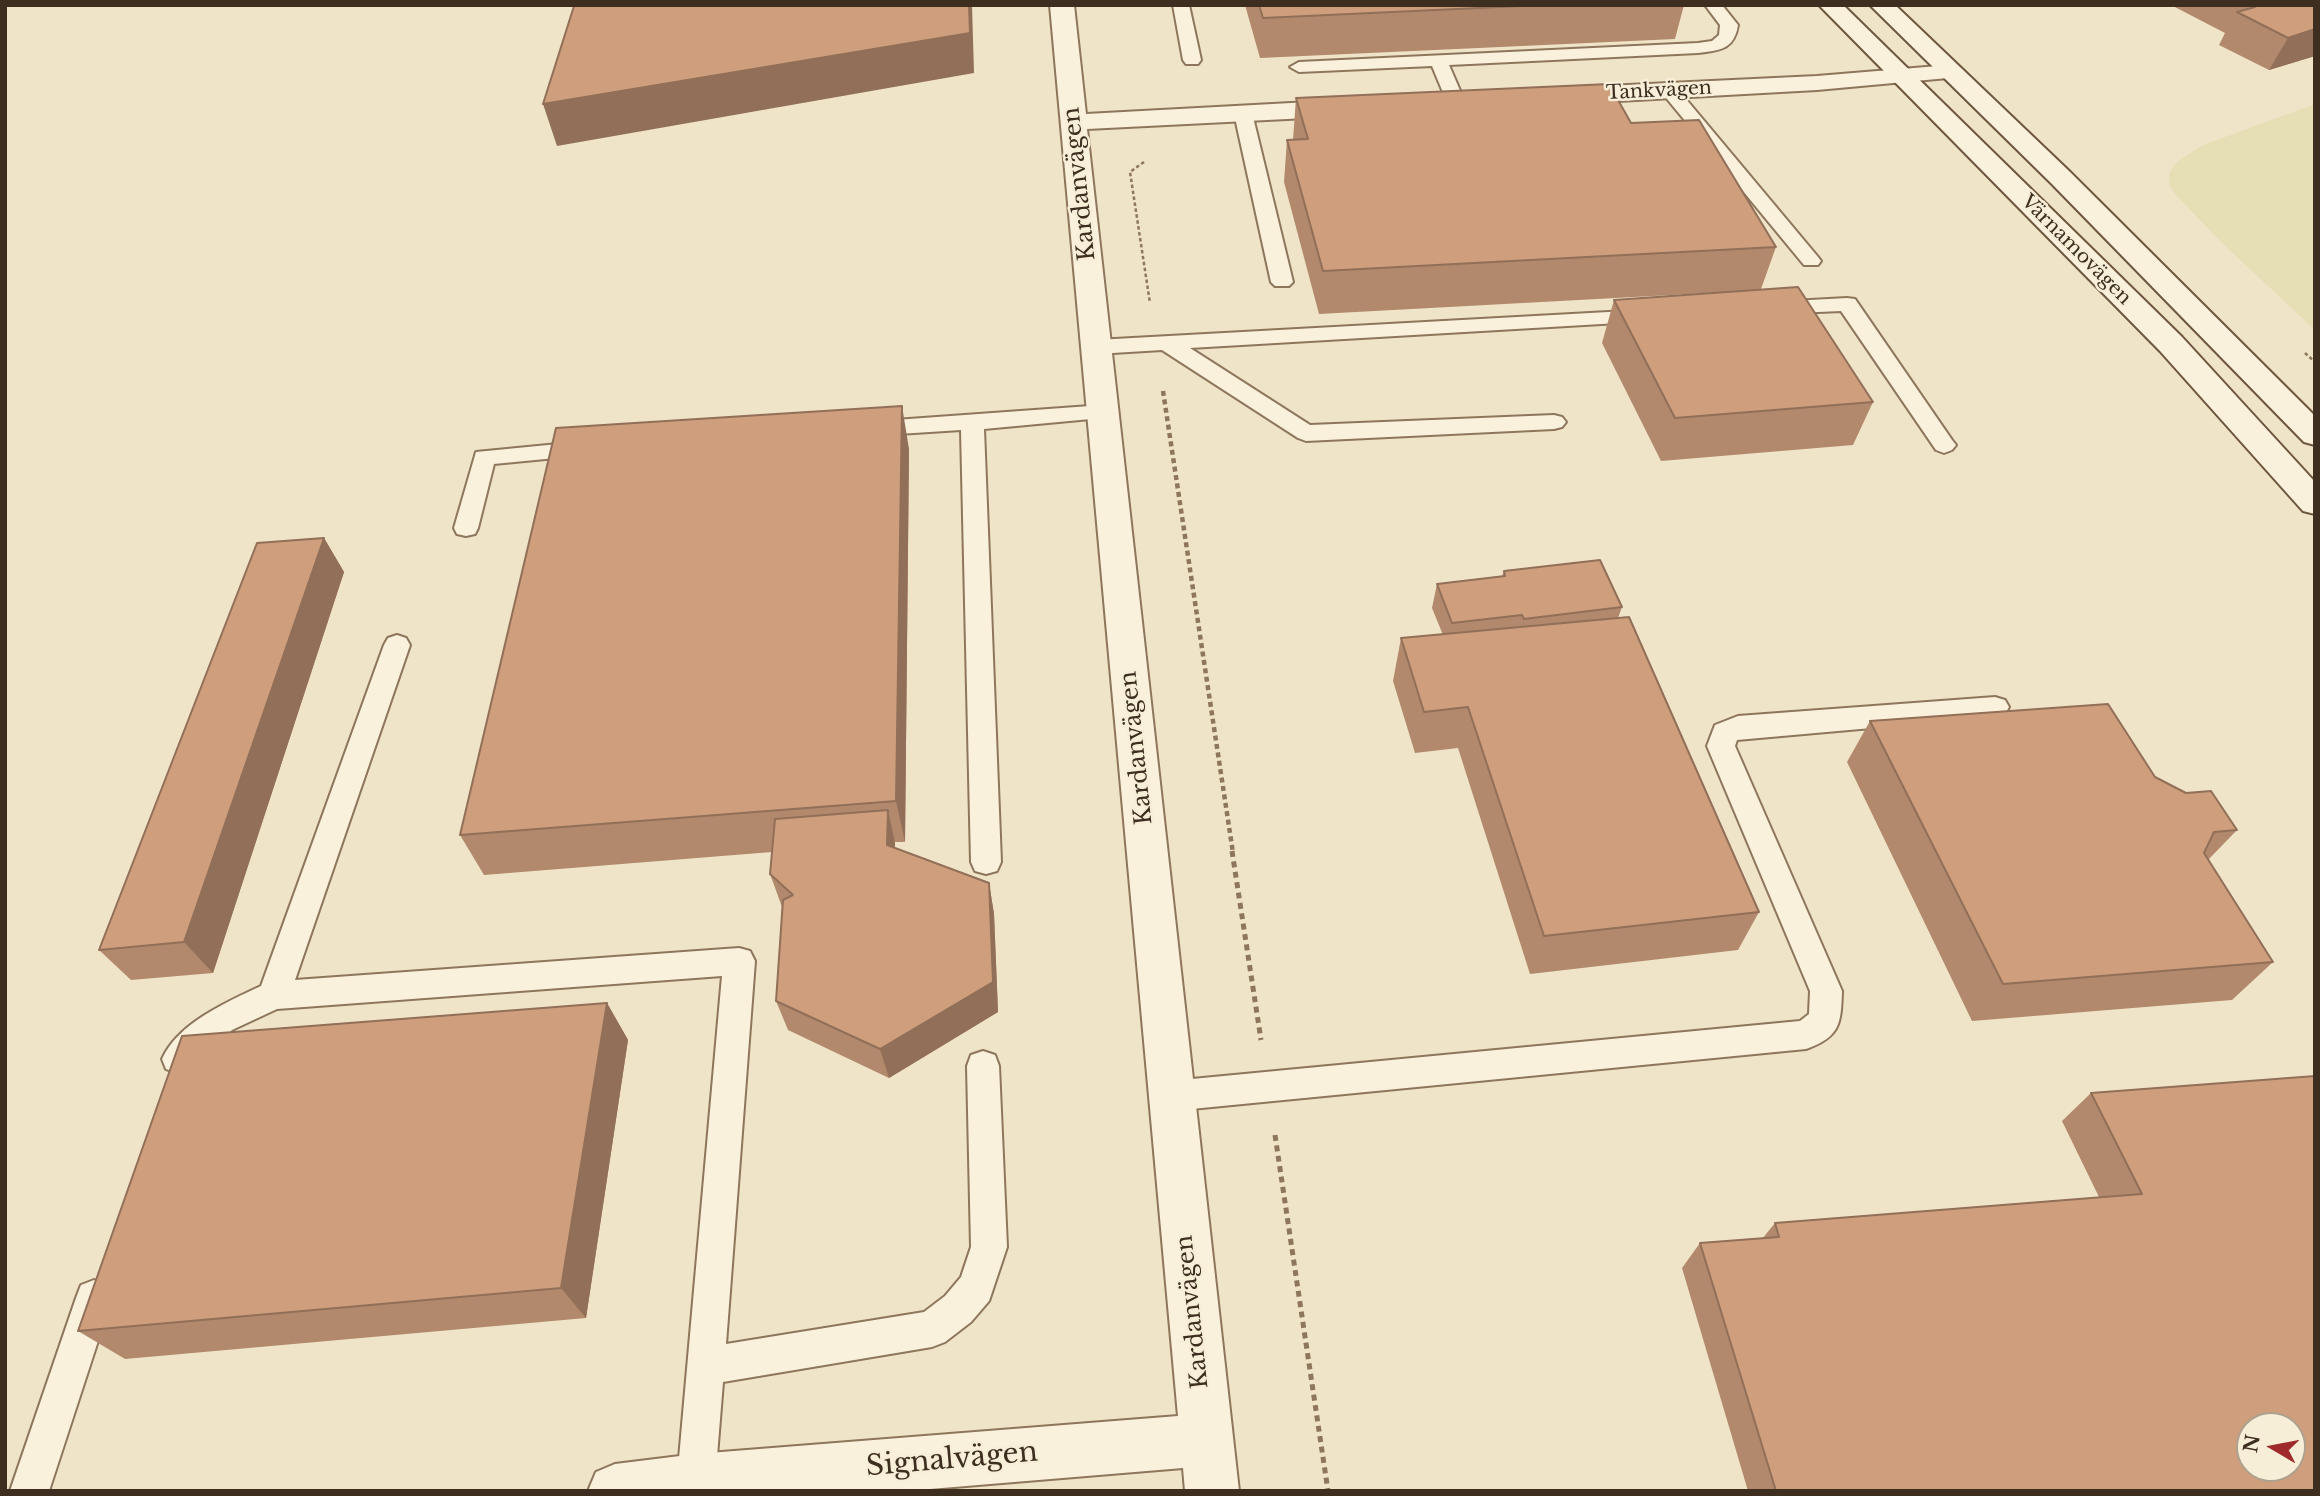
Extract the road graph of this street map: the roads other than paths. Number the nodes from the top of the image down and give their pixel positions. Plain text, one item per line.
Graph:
1 (1062, 5) edge
2 (1181, 5) edge
3 (1713, 5) edge
4 (1830, 5) edge
5 (1881, 5) edge
6 (1192, 60) dead end
7 (1438, 61) junction
8 (1299, 67) edge
9 (1950, 72) junction
10 (1901, 76) junction
11 (1669, 90) junction
12 (1536, 97) edge
13 (1483, 100) edge
14 (1456, 102) junction
15 (1429, 103) edge
16 (1376, 106) edge
17 (1242, 113) junction
18 (1074, 122) junction
19 (1811, 261) dead end
20 (1282, 282) dead end
21 (1750, 310) edge
22 (1667, 314) edge
23 (1161, 343) junction
24 (1096, 347) junction
25 (1104, 412) junction
26 (972, 422) junction
27 (1554, 422) dead end
28 (846, 431) edge
29 (2315, 435) edge
30 (1944, 445) dead end
31 (610, 448) edge
32 (2315, 503) edge
33 (466, 528) dead end
34 (397, 645) dead end
35 (1995, 707) dead end
36 (986, 862) dead end
37 (274, 995) junction
38 (983, 1066) dead end
39 (165, 1088) edge
40 (1171, 1096) junction
41 (104, 1270) edge
42 (705, 1366) junction
43 (1206, 1440) junction
44 (696, 1481) junction
45 (29, 1491) edge
46 (615, 1491) edge
47 (1212, 1491) edge

1 - 18 street, Kardanvägen
2 - 6 lane
3 - 7 lane
4 - 10 street, Värnamovägen
5 - 9 street, Värnamovägen
7 - 8 lane
7 - 14 lane
9 - 10 street, Tankvägen
9 - 29 street, Värnamovägen
10 - 11 street, Tankvägen
10 - 32 street, Värnamovägen
11 - 12 street, Tankvägen
11 - 19 lane
13 - 14 street
14 - 15 street
16 - 17 street
17 - 18 street
17 - 20 lane
18 - 24 street, Kardanvägen
21 - 30 lane
22 - 23 lane
23 - 24 lane
23 - 27 lane
24 - 25 street, Kardanvägen
25 - 26 lane
25 - 40 street, Kardanvägen
26 - 28 lane
26 - 36 lane
31 - 33 lane
34 - 37 lane
35 - 40 lane
37 - 39 lane
37 - 42 lane
38 - 42 lane
40 - 43 street, Kardanvägen
41 - 45 lane
42 - 44 lane
43 - 44 street, Signalvägen
43 - 47 street, Kardanvägen
44 - 46 street, Signalvägen

